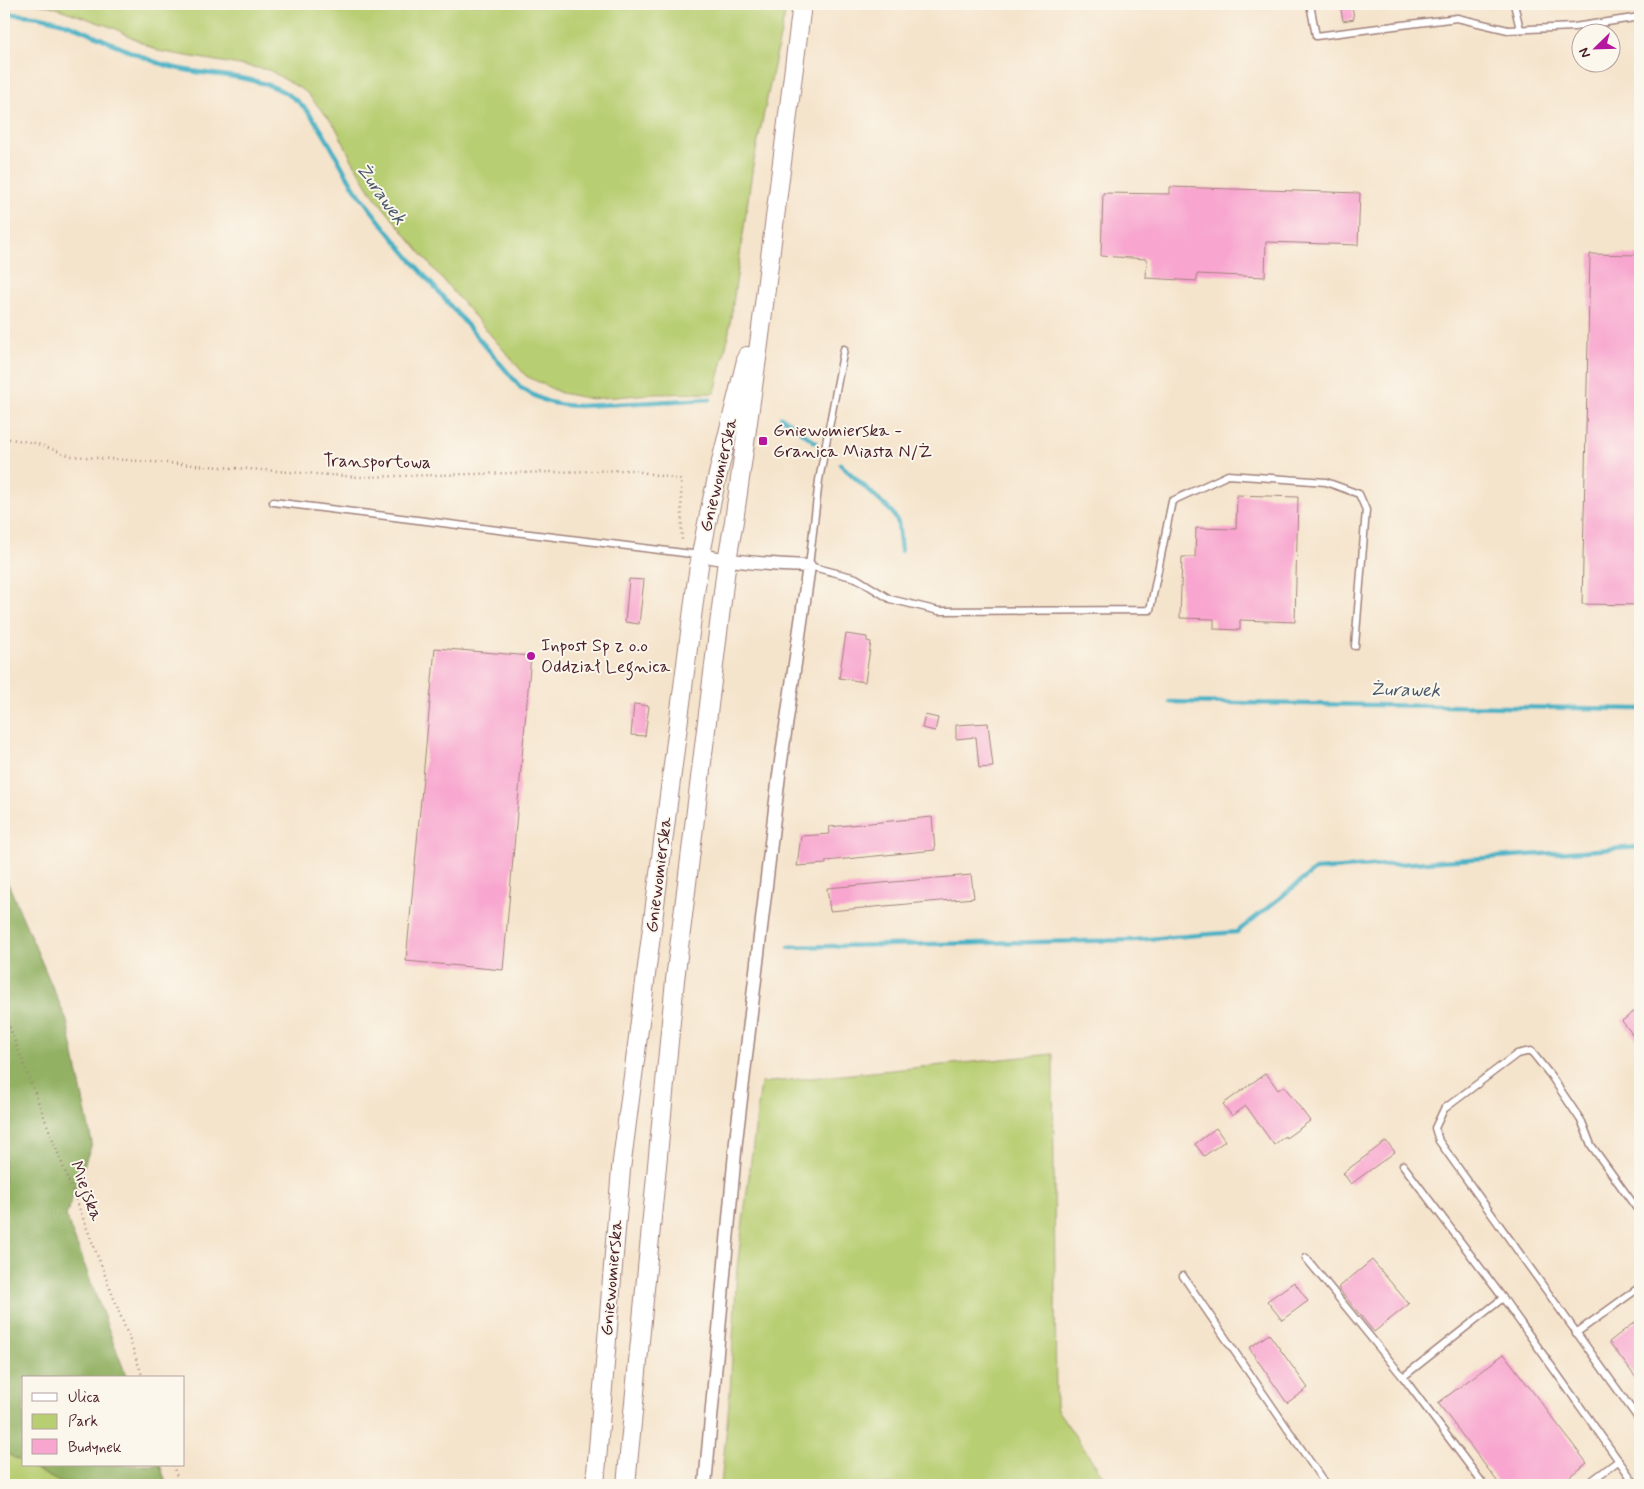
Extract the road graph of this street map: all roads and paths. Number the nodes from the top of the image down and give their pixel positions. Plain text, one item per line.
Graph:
1 (802, 4) edge
2 (1310, 4) edge
3 (1514, 4) edge
4 (1640, 17) edge
5 (1520, 29) junction
6 (767, 272) junction
7 (844, 349) dead end
8 (4, 438) edge
9 (273, 502) dead end
10 (682, 552) junction
11 (700, 555) junction
12 (727, 560) junction
13 (809, 566) junction
14 (1355, 646) dead end
15 (4, 1013) edge
16 (1403, 1165) dead end
17 (1640, 1213) edge
18 (1306, 1258) dead end
19 (1183, 1276) dead end
20 (1640, 1287) edge
21 (1504, 1298) junction
22 (1576, 1333) junction
23 (142, 1376) edge
24 (1402, 1378) junction
25 (1640, 1421) edge
26 (1618, 1461) junction
27 (173, 1466) edge
28 (180, 1485) edge
29 (595, 1485) edge
30 (626, 1485) edge
31 (705, 1485) edge
32 (1326, 1485) edge
33 (1484, 1485) edge
34 (1586, 1485) edge
35 (1636, 1485) edge

1 - 6 street, Gniewomierska
2 - 5 lane
3 - 5 lane
4 - 5 lane
6 - 11 street, Gniewomierska
6 - 12 street, Gniewomierska
7 - 13 lane
8 - 10 path, Transportowa
9 - 10 lane
10 - 11 lane
11 - 12 street
11 - 29 street, Gniewomierska
12 - 13 street
12 - 30 street, Gniewomierska
13 - 14 lane
13 - 31 street
15 - 23 path, Miejska
16 - 21 lane
17 - 22 lane
18 - 24 lane
19 - 32 lane
20 - 22 lane
21 - 24 lane
21 - 26 lane
22 - 25 lane
24 - 33 lane
26 - 34 lane
26 - 35 lane
27 - 28 path

